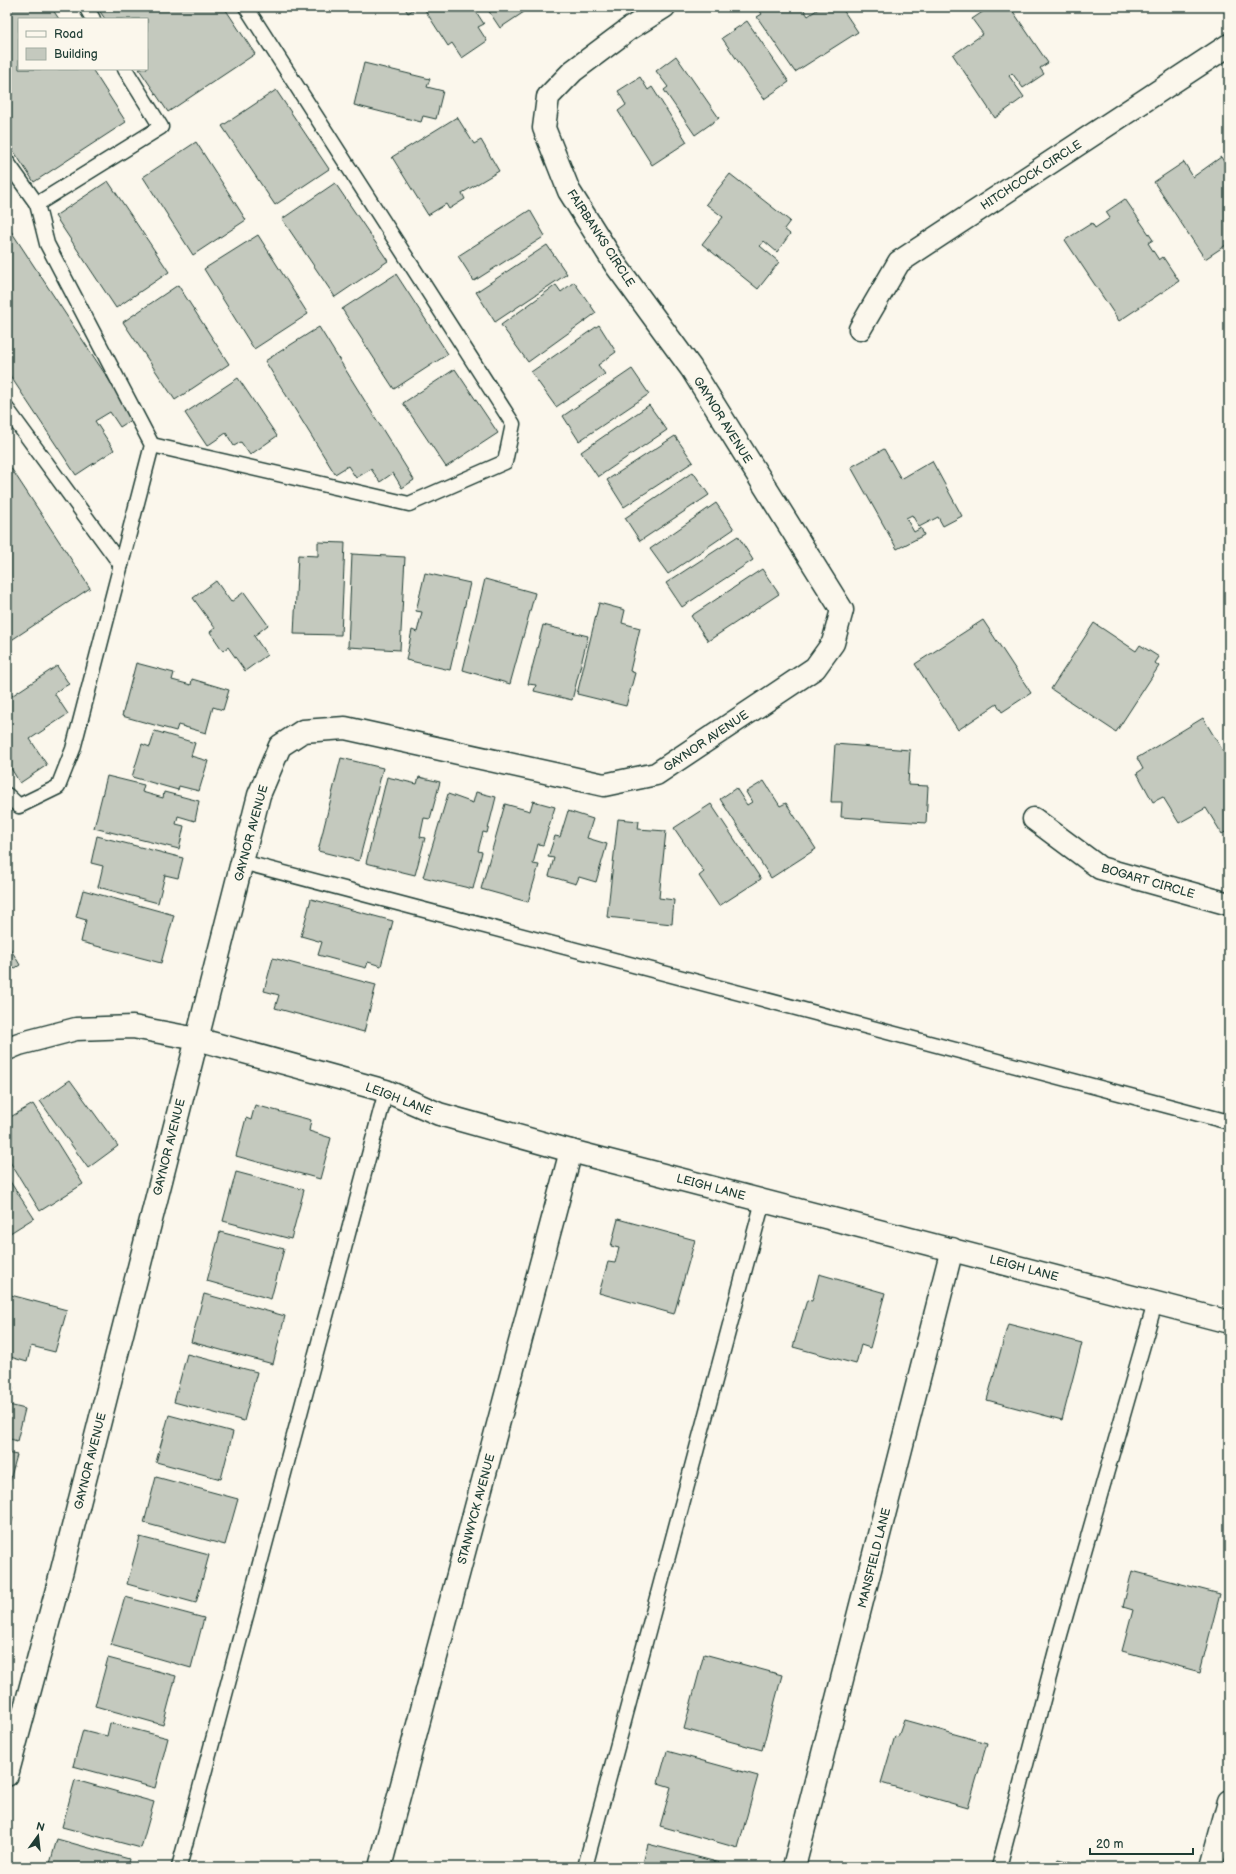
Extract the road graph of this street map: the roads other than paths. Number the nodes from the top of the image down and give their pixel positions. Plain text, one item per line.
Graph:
1 (86, 7) edge
2 (246, 7) edge
3 (664, 7) edge
4 (92, 18) edge
5 (1229, 45) edge
6 (126, 70) edge
7 (7, 162) edge
8 (37, 204) junction
9 (860, 330) dead end
10 (691, 368) joint
11 (7, 409) edge
12 (152, 445) junction
13 (121, 565) junction
14 (7, 795) edge
15 (1034, 819) dead end
16 (242, 862) junction
17 (1229, 904) edge
18 (197, 1039) junction
19 (7, 1049) edge
20 (386, 1091) junction
21 (1229, 1122) edge
22 (571, 1151) junction
23 (763, 1200) junction
24 (952, 1250) junction
25 (1155, 1302) junction
26 (1229, 1322) edge
27 (7, 1776) edge
28 (1229, 1801) edge
29 (179, 1867) edge
30 (380, 1867) edge
31 (585, 1867) edge
32 (794, 1867) edge
33 (999, 1867) edge
34 (1212, 1867) edge

1 - 4 lane
2 - 12 lane
3 - 10 street, FAIRBANKS CIRCLE
5 - 9 street, HITCHCOCK CIRCLE
6 - 8 lane
7 - 8 lane
8 - 12 lane
10 - 16 street, GAYNOR AVENUE
11 - 13 lane
12 - 13 lane
13 - 14 lane
15 - 17 street, BOGART CIRCLE
16 - 18 street, GAYNOR AVENUE
16 - 21 lane
18 - 19 street, LEIGH LANE
18 - 20 street, LEIGH LANE
18 - 27 street, GAYNOR AVENUE
20 - 22 street, LEIGH LANE
20 - 29 lane
22 - 23 street, LEIGH LANE
22 - 30 street, STANWYCK AVENUE
23 - 24 street, LEIGH LANE
23 - 31 lane
24 - 25 street, LEIGH LANE
24 - 32 street, MANSFIELD LANE
25 - 26 street, LEIGH LANE
25 - 33 lane
28 - 34 street

